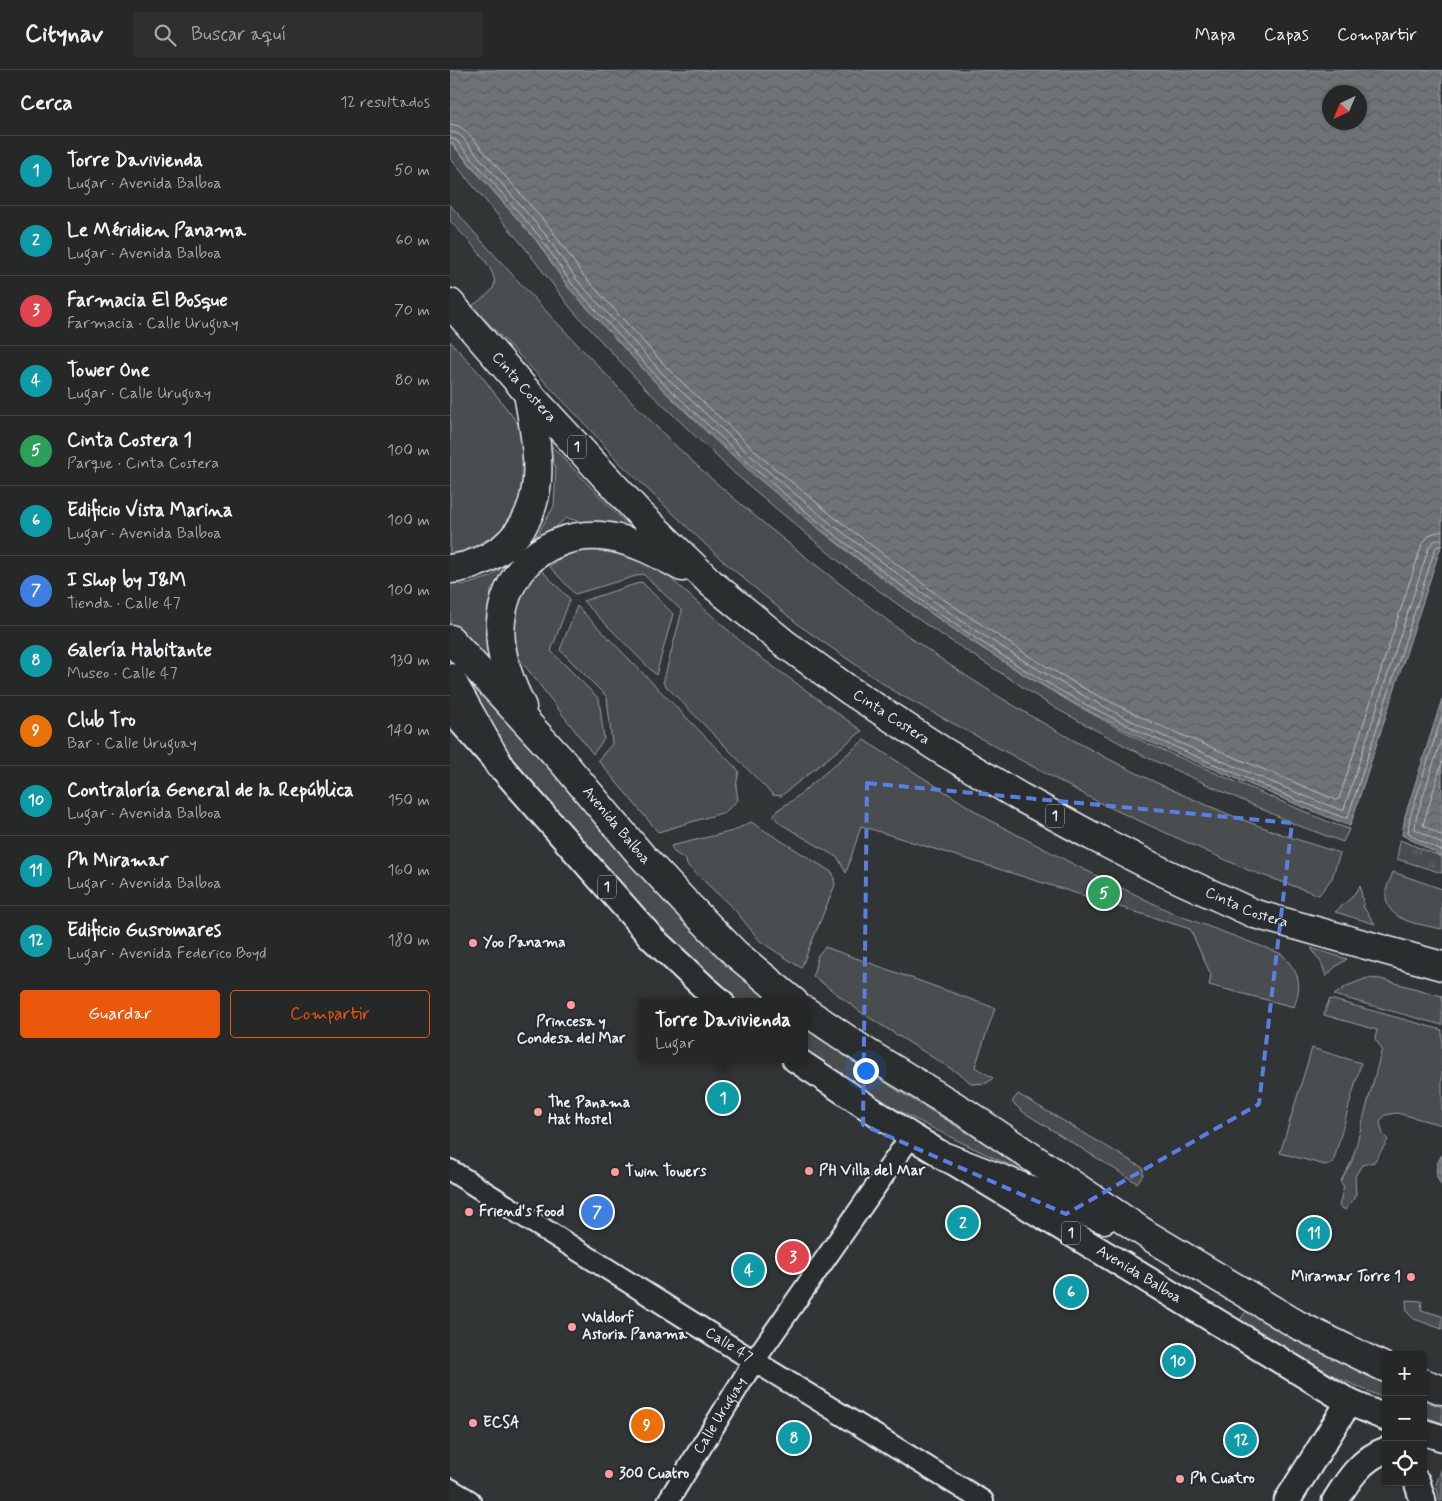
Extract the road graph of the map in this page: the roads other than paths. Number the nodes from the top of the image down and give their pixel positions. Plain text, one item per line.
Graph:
1 (450, 303) edge
2 (528, 393) junction
3 (450, 569) edge
4 (712, 583) junction
5 (450, 639) edge
6 (450, 678) edge
7 (450, 709) edge
8 (562, 761) junction
9 (499, 765) junction
10 (1442, 966) edge
11 (716, 998) edge
12 (789, 998) edge
13 (808, 1013) edge
14 (801, 1063) edge
15 (911, 1136) junction
16 (945, 1157) junction
17 (450, 1170) edge
18 (1149, 1236) junction
19 (754, 1361) junction
20 (1382, 1366) edge
21 (1427, 1384) edge
22 (1442, 1390) edge
23 (1349, 1402) junction
24 (1382, 1416) edge
25 (1427, 1433) edge
26 (1382, 1436) edge
27 (1442, 1438) edge
28 (1427, 1441) edge
29 (1382, 1451) edge
30 (1418, 1486) edge
31 (450, 1489) edge
32 (470, 1501) edge
33 (668, 1501) edge
34 (983, 1501) edge
35 (1287, 1501) edge
36 (1335, 1501) edge
37 (1423, 1501) edge

1 - 2 highway, Cinta Costera / 1
2 - 3 highway
2 - 4 highway, Cinta Costera / 1
4 - 8 highway
4 - 10 highway, Cinta Costera / 1
5 - 8 highway, Avenida Balboa
6 - 9 highway
7 - 9 main road
8 - 12 highway, Avenida Balboa
9 - 11 main road, 1
13 - 18 highway
14 - 15 main road, Avenida Balboa / 1
15 - 16 main road, Avenida Balboa / 1
15 - 19 street, Calle Uruguay
16 - 18 highway
16 - 23 main road, Avenida Balboa / 1
17 - 19 street, Calle 47
18 - 20 highway
19 - 33 street, Calle Uruguay
19 - 34 street, Calle 47
21 - 22 highway
23 - 24 main road, Avenida Balboa / 1
23 - 26 main road
23 - 35 main road
25 - 27 main road
27 - 28 main road
29 - 36 main road
30 - 37 main road
31 - 32 street

